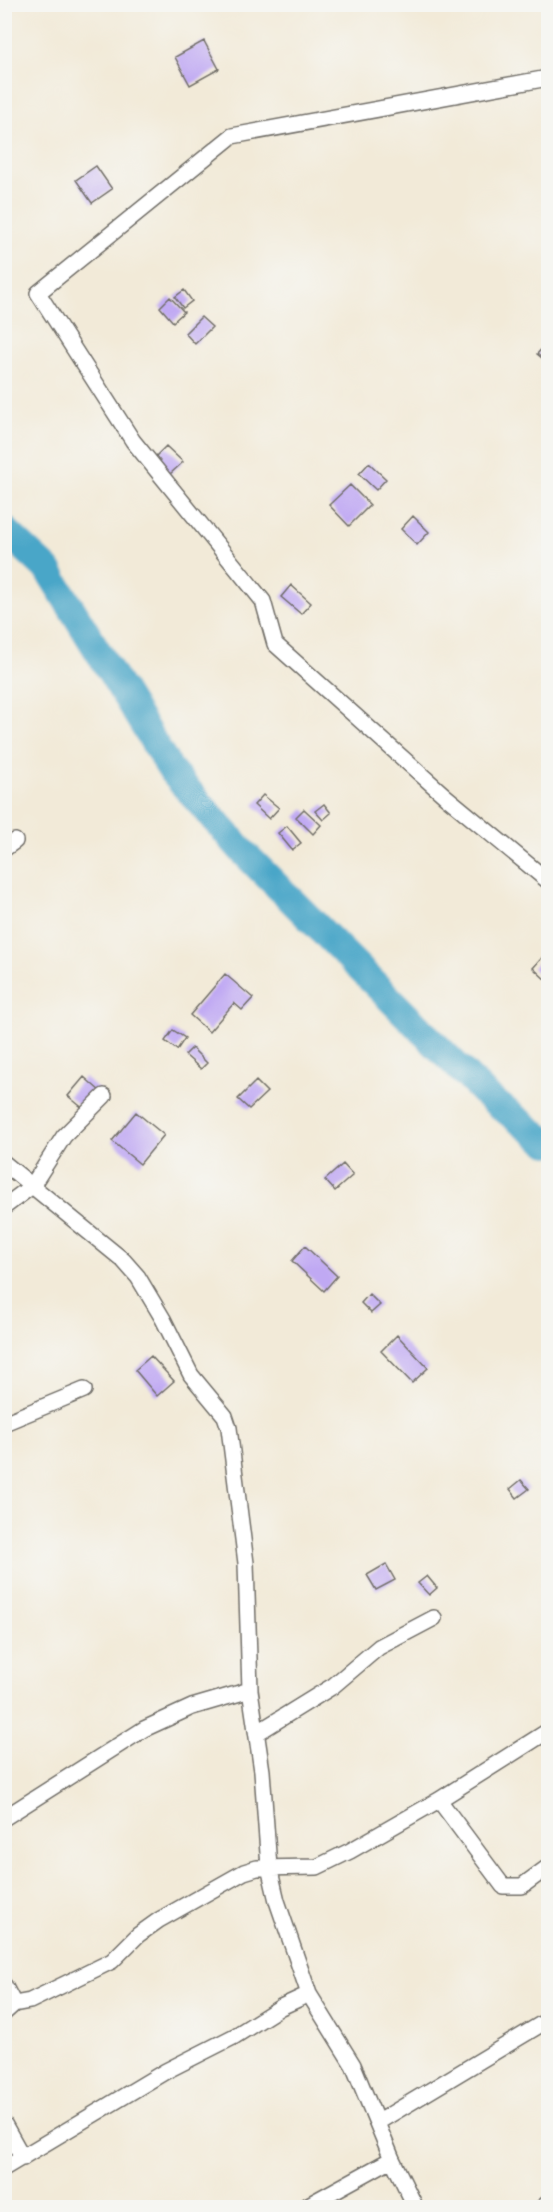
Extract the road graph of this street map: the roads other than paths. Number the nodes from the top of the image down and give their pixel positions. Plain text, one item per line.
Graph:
1 (549, 78) edge
2 (549, 880) edge
3 (104, 1096) dead end
4 (4, 1163) edge
5 (32, 1186) junction
6 (4, 1207) edge
7 (84, 1390) dead end
8 (4, 1423) edge
9 (434, 1618) dead end
10 (250, 1690) junction
11 (549, 1731) edge
12 (257, 1733) junction
13 (439, 1800) junction
14 (4, 1818) edge
15 (269, 1867) junction
16 (549, 1868) edge
17 (4, 1985) edge
18 (309, 1994) junction
19 (9, 2009) edge
20 (549, 2020) edge
21 (378, 2122) junction
22 (4, 2124) edge
23 (23, 2158) junction
24 (392, 2159) junction
25 (4, 2168) edge
26 (549, 2203) edge
27 (303, 2208) edge
28 (416, 2208) edge
29 (543, 2208) edge

1 - 2 street
3 - 5 street
4 - 5 street
5 - 6 street
5 - 10 street
7 - 8 street
9 - 12 street
10 - 12 street
10 - 14 street
11 - 13 street
12 - 15 street
13 - 15 street
13 - 16 street
15 - 18 street
15 - 19 street
17 - 19 street
18 - 21 street
18 - 23 street
20 - 21 street
21 - 24 street
22 - 23 street
23 - 25 street
24 - 27 street
24 - 28 street
26 - 29 street

